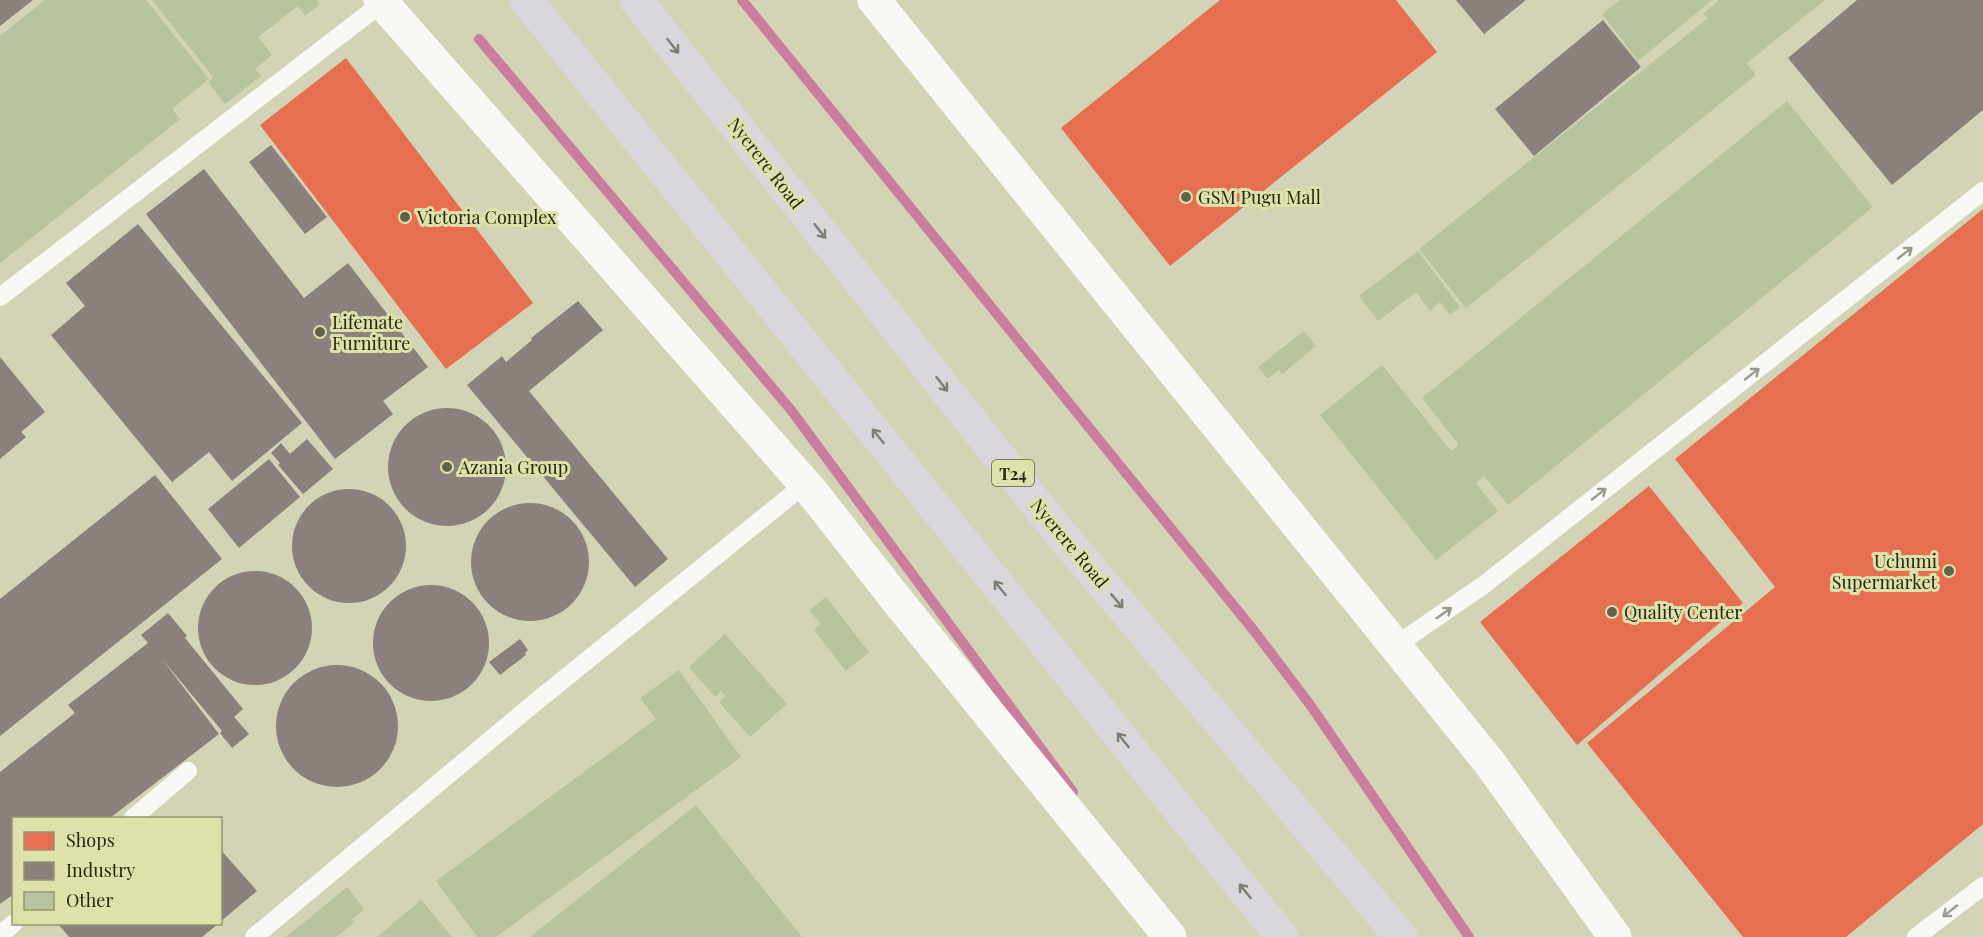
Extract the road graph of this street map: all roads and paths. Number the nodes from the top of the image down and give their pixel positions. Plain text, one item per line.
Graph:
1 (526, 0) edge
2 (636, 0) edge
3 (874, 0) edge
4 (381, 1) edge
5 (1983, 191) edge
6 (0, 297) edge
7 (805, 484) junction
8 (1395, 646) junction
9 (188, 771) dead end
10 (136, 817) edge
11 (1983, 885) edge
12 (12, 925) edge
13 (0, 935) edge
14 (254, 937) edge
15 (1170, 937) edge
16 (1282, 937) edge
17 (1401, 937) edge
18 (1615, 937) edge
19 (1916, 937) edge

16 -> 1 highway
2 -> 17 highway, Nyerere Road / T24
3 - 8 street
4 - 6 lane
4 - 7 street
8 -> 5 lane
7 - 14 lane
7 - 15 street
8 - 18 street
9 - 10 lane
11 -> 19 lane
12 - 13 lane

